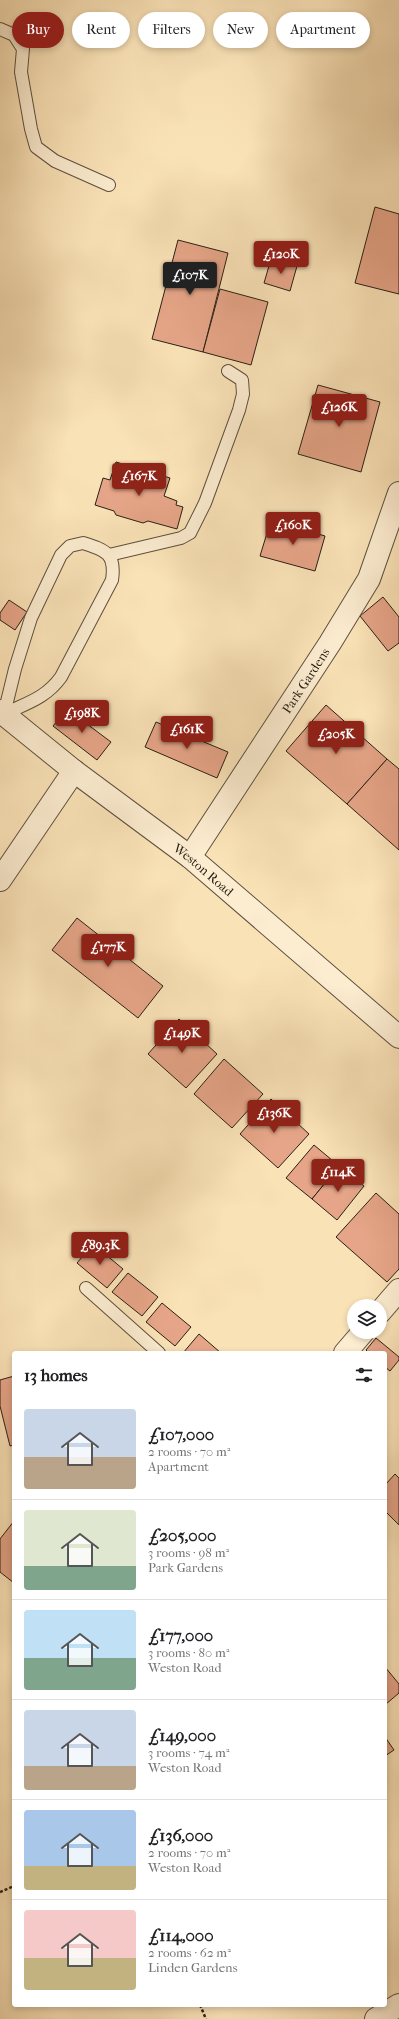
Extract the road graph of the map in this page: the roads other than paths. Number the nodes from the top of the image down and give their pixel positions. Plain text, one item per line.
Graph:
1 (0, 29) edge
2 (109, 185) dead end
3 (228, 371) dead end
4 (399, 493) edge
5 (109, 555) junction
6 (2, 713) edge
7 (74, 772) junction
8 (190, 857) junction
9 (2, 871) edge
10 (399, 1037) edge
11 (86, 1288) dead end
12 (399, 1290) edge
13 (387, 1304) edge
14 (357, 1339) edge
15 (157, 1351) edge
16 (347, 1351) edge
17 (399, 2004) edge
18 (376, 2019) edge

1 - 2 lane
3 - 5 lane
4 - 8 street, Park Gardens
5 - 6 lane
5 - 6 lane
6 - 7 street, Weston Road
7 - 8 street, Weston Road
7 - 9 street
8 - 10 street, Weston Road
11 - 15 lane
12 - 13 street
14 - 16 street
17 - 18 street

